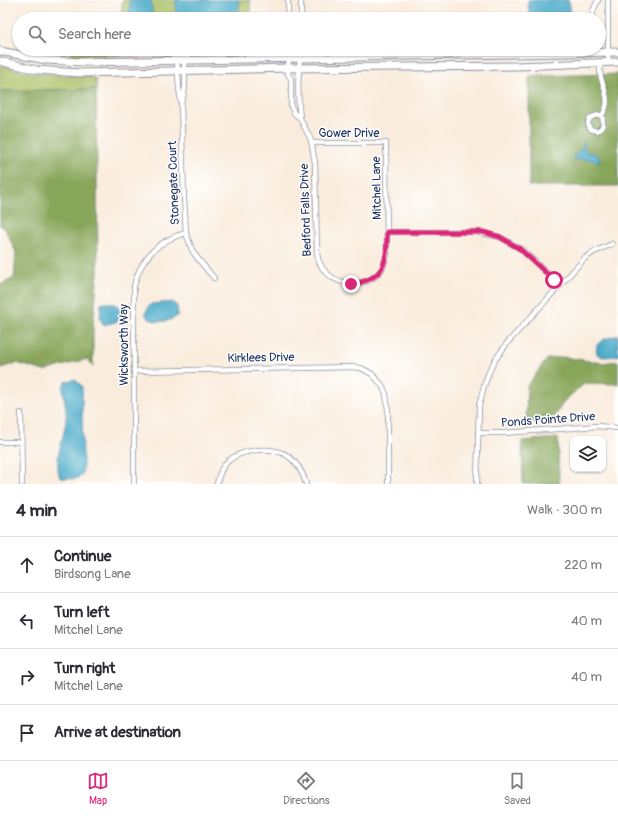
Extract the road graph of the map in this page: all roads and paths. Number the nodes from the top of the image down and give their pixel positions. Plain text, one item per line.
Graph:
1 (288, 0) edge
2 (301, 0) edge
3 (598, 0) edge
4 (608, 0) edge
5 (288, 12) edge
6 (302, 12) edge
7 (593, 12) edge
8 (0, 51) edge
9 (608, 52) junction
10 (618, 52) edge
11 (12, 54) edge
12 (606, 55) edge
13 (22, 56) edge
14 (374, 56) edge
15 (598, 56) edge
16 (605, 56) edge
17 (289, 58) junction
18 (300, 58) junction
19 (0, 61) edge
20 (181, 61) junction
21 (601, 62) junction
22 (618, 62) edge
23 (289, 68) junction
24 (299, 68) junction
25 (181, 71) junction
26 (602, 115) dead end
27 (300, 118) junction
28 (312, 143) junction
29 (386, 143) joint
30 (387, 232) junction
31 (186, 233) junction
32 (612, 244) dead end
33 (214, 278) dead end
34 (351, 284) joint
35 (560, 285) junction
36 (134, 371) junction
37 (20, 413) dead end
38 (618, 428) edge
39 (478, 433) junction
40 (0, 442) edge
41 (21, 442) junction
42 (22, 484) edge
43 (134, 484) edge
44 (217, 484) edge
45 (306, 484) edge
46 (388, 484) edge
47 (477, 484) edge

1 - 5 street
2 - 6 street
3 - 7 street
4 - 9 street
8 - 11 main road
9 - 10 main road
9 - 12 street
13 - 20 main road
14 - 18 main road
15 - 21 street
16 - 21 street
17 - 18 main road
17 - 20 main road
17 - 23 street, Bedford Falls Drive
18 - 24 street, Bedford Falls Drive
19 - 25 main road
20 - 25 street, Stonegate Court
21 - 22 main road
21 - 24 main road
21 - 26 street
23 - 24 main road
23 - 25 main road
23 - 27 street, Bedford Falls Drive
24 - 27 street, Bedford Falls Drive
25 - 31 street, Stonegate Court
27 - 28 street, Bedford Falls Drive
28 - 29 street, Gower Drive
28 - 34 street, Bedford Falls Drive
29 - 30 street, Mitchel Lane
30 - 34 street, Mitchel Lane
30 - 35 street
31 - 33 street, Stonegate Court
31 - 36 street, Wicksworth Way
32 - 35 street
35 - 39 street
36 - 43 street, Wicksworth Way
36 - 46 street, Kirklees Drive
37 - 41 street
38 - 39 street, Ponds Pointe Drive
39 - 47 street
40 - 41 street
41 - 42 street
44 - 45 street

